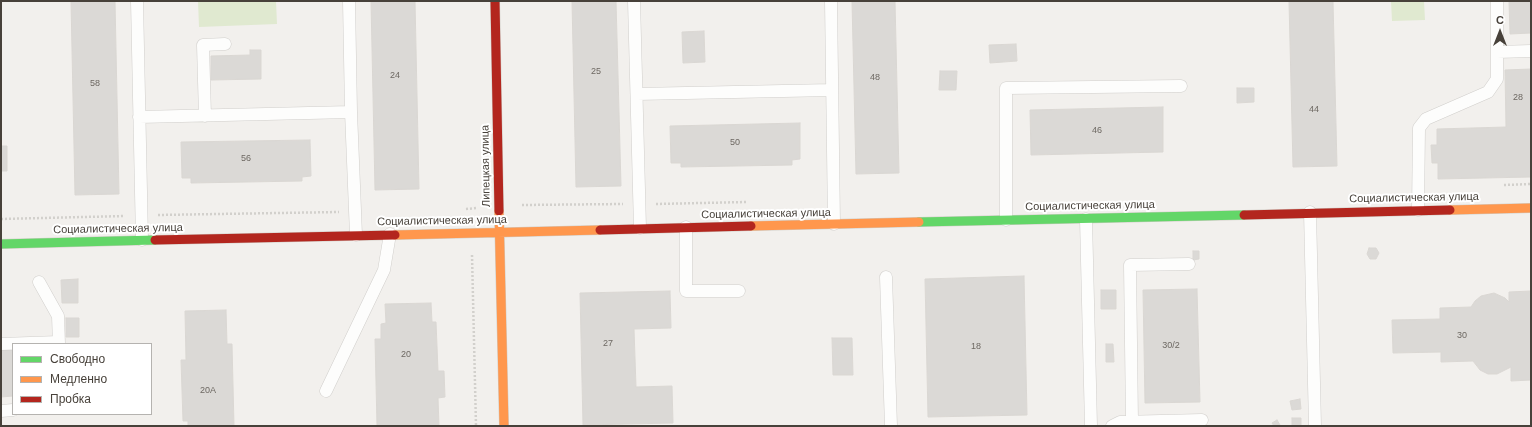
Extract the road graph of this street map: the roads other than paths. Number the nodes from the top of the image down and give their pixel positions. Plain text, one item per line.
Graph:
1 (137, 1) edge
2 (349, 1) edge
3 (495, 1) edge
4 (634, 1) edge
5 (831, 1) edge
6 (1497, 1) edge
7 (225, 44) dead end
8 (1531, 51) edge
9 (1497, 52) junction
10 (1181, 86) dead end
11 (832, 90) junction
12 (637, 94) junction
13 (351, 112) junction
14 (205, 116) junction
15 (139, 117) junction
16 (1531, 208) edge
17 (1418, 210) junction
18 (1310, 212) junction
19 (1086, 218) junction
20 (1006, 220) junction
21 (834, 224) junction
22 (686, 227) junction
23 (640, 228) junction
24 (499, 232) junction
25 (390, 234) junction
26 (356, 235) junction
27 (142, 240) junction
28 (1, 244) edge
29 (1189, 264) dead end
30 (886, 276) dead end
31 (39, 282) dead end
32 (738, 291) dead end
33 (59, 343) edge
34 (1, 344) edge
35 (12, 344) edge
36 (326, 391) dead end
37 (12, 410) edge
38 (1, 411) edge
39 (1202, 420) dead end
40 (1132, 422) junction
41 (504, 426) edge
42 (891, 426) edge
43 (1091, 426) edge
44 (1112, 426) edge
45 (1315, 426) edge

1 - 15 lane
2 - 13 lane
3 - 24 street, Липецкая улица
4 - 12 lane
5 - 11 lane
6 - 9 lane
7 - 14 lane
8 - 9 lane
9 - 17 lane
10 - 20 lane
11 - 12 lane
11 - 21 lane
12 - 23 lane
13 - 14 lane
13 - 26 lane
14 - 15 lane
15 - 27 lane
16 - 17 street, Социалистическая улица
17 - 18 street, Социалистическая улица
18 - 19 street, Социалистическая улица
18 - 45 lane
19 - 20 street, Социалистическая улица
19 - 43 lane
20 - 21 street, Социалистическая улица
21 - 22 street, Социалистическая улица
22 - 23 street, Социалистическая улица
22 - 32 lane
23 - 24 street, Социалистическая улица
24 - 25 street, Социалистическая улица
24 - 41 street, Липецкая улица
25 - 26 street, Социалистическая улица
25 - 36 lane
26 - 27 street, Социалистическая улица
27 - 28 street, Социалистическая улица
29 - 40 lane
30 - 42 lane
31 - 33 lane
34 - 35 lane
37 - 38 lane
39 - 40 lane
40 - 44 lane

